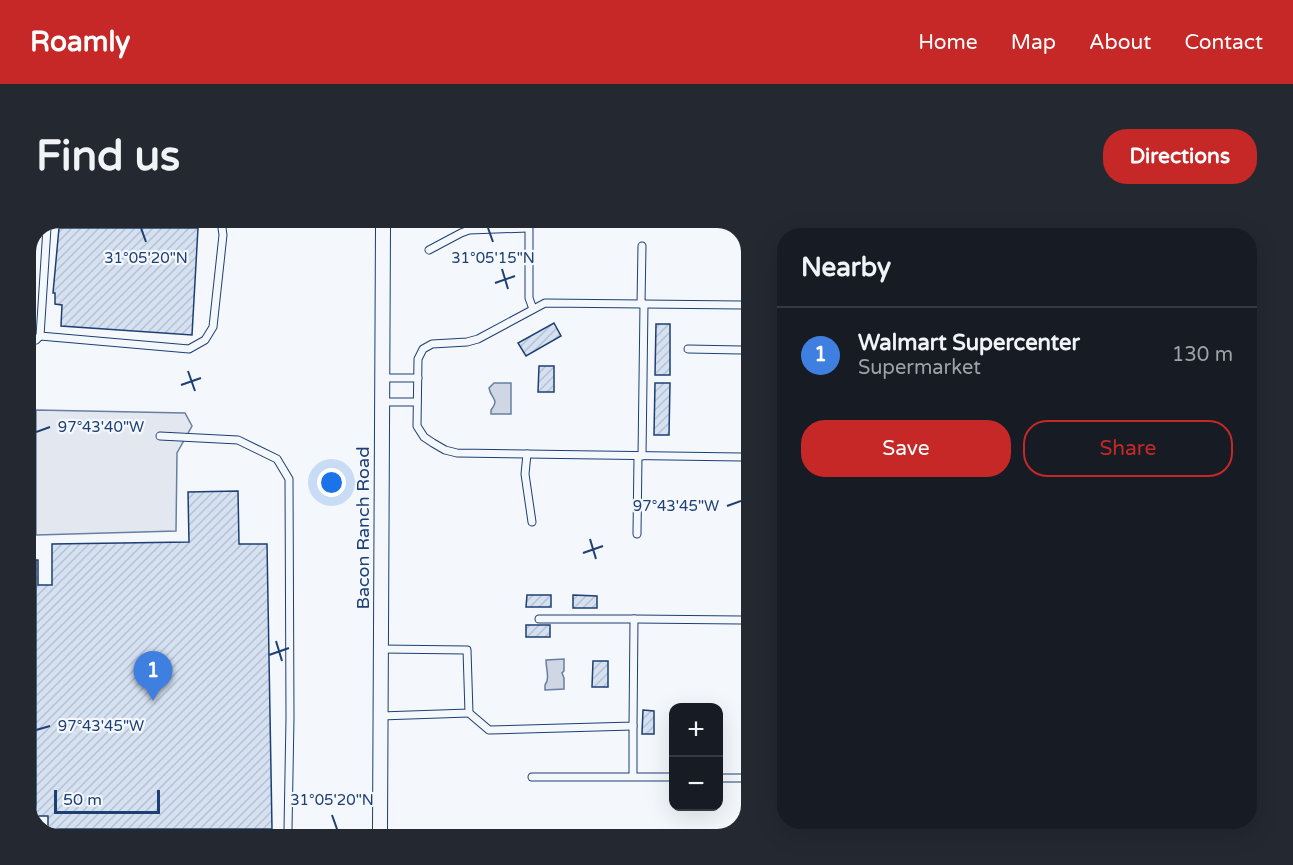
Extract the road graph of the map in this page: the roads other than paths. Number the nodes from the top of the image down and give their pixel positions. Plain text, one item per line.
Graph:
1 (47, 228) edge
2 (222, 228) edge
3 (383, 228) edge
4 (528, 228) edge
5 (642, 246) dead end
6 (429, 250) dead end
7 (643, 304) junction
8 (741, 305) edge
9 (533, 309) junction
10 (38, 338) edge
11 (688, 349) dead end
12 (741, 350) edge
13 (382, 378) junction
14 (418, 378) junction
15 (382, 402) junction
16 (417, 402) junction
17 (160, 436) dead end
18 (526, 454) junction
19 (640, 456) junction
20 (741, 457) edge
21 (532, 522) dead end
22 (637, 534) dead end
23 (634, 618) junction
24 (539, 619) dead end
25 (741, 620) edge
26 (381, 649) junction
27 (469, 713) junction
28 (380, 716) junction
29 (633, 726) junction
30 (633, 776) junction
31 (532, 777) dead end
32 (669, 777) edge
33 (723, 778) edge
34 (741, 778) edge
35 (288, 829) edge
36 (380, 829) edge

1 - 10 lane
2 - 10 lane
3 - 13 street, Bacon Ranch Road
4 - 6 lane
4 - 9 lane
5 - 7 lane
7 - 8 lane
7 - 9 lane
7 - 19 lane
9 - 14 lane
11 - 12 lane
13 - 14 lane
13 - 15 street, Bacon Ranch Road
14 - 16 lane
15 - 16 lane
15 - 26 street, Bacon Ranch Road
16 - 18 lane
17 - 35 lane
18 - 19 lane
18 - 21 lane
19 - 20 lane
19 - 22 lane
23 - 24 lane
23 - 25 lane
23 - 29 lane
26 - 27 lane
26 - 28 street, Bacon Ranch Road
27 - 28 lane
27 - 29 lane
28 - 36 street, Bacon Ranch Road
29 - 30 lane
30 - 31 lane
30 - 32 lane
33 - 34 lane

